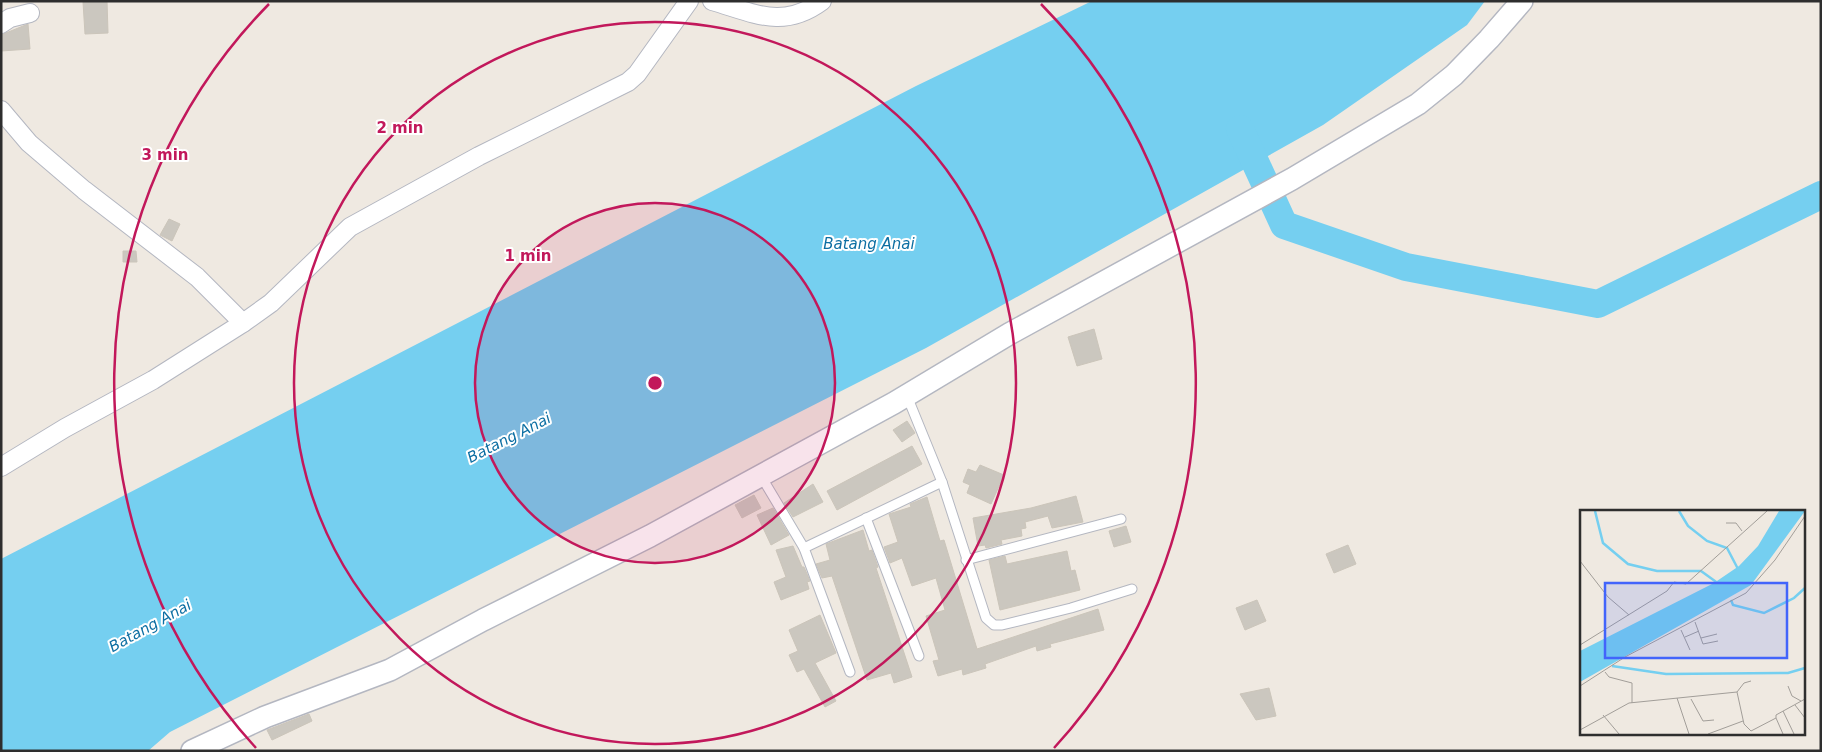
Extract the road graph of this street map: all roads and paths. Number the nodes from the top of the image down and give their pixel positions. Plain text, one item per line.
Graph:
1 (689, 1) edge
2 (712, 1) edge
3 (822, 1) edge
4 (1522, 1) edge
5 (30, 13) dead end
6 (1, 24) edge
7 (1, 110) edge
8 (243, 323) junction
9 (907, 396) junction
10 (1, 467) edge
11 (761, 476) junction
12 (942, 482) junction
13 (866, 518) junction
14 (1120, 519) dead end
15 (804, 548) junction
16 (966, 560) junction
17 (1132, 588) dead end
18 (919, 656) dead end
19 (850, 672) dead end
20 (192, 751) edge

1 - 8 street
2 - 3 street
4 - 9 street
5 - 6 street
7 - 8 street
8 - 10 street
9 - 11 street
9 - 12 lane
11 - 15 lane
11 - 20 street
12 - 13 lane
12 - 16 lane
13 - 15 lane
13 - 18 lane
14 - 16 lane
15 - 19 lane
16 - 17 lane

